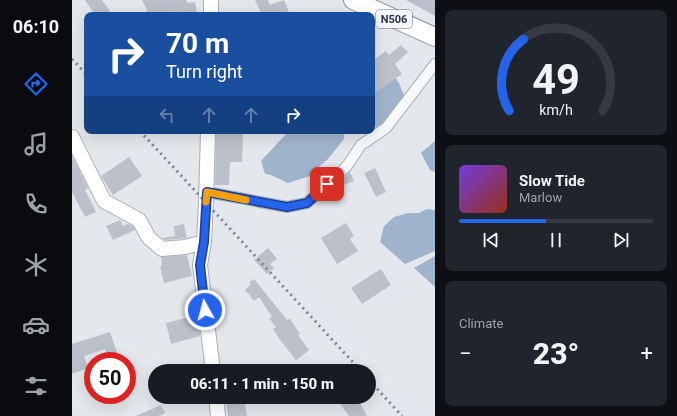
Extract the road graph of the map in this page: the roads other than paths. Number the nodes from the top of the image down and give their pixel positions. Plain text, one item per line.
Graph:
1 (211, 0) edge
2 (353, 0) edge
3 (210, 12) edge
4 (435, 37) edge
5 (435, 64) edge
6 (208, 134) edge
7 (72, 137) edge
8 (207, 192) junction
9 (204, 242) junction
10 (212, 364) edge
11 (217, 404) edge
12 (218, 416) edge

1 - 3 main road
2 - 4 highway, N506
5 - 8 street
6 - 8 main road
7 - 9 main road
8 - 9 main road
9 - 10 main road
11 - 12 main road

